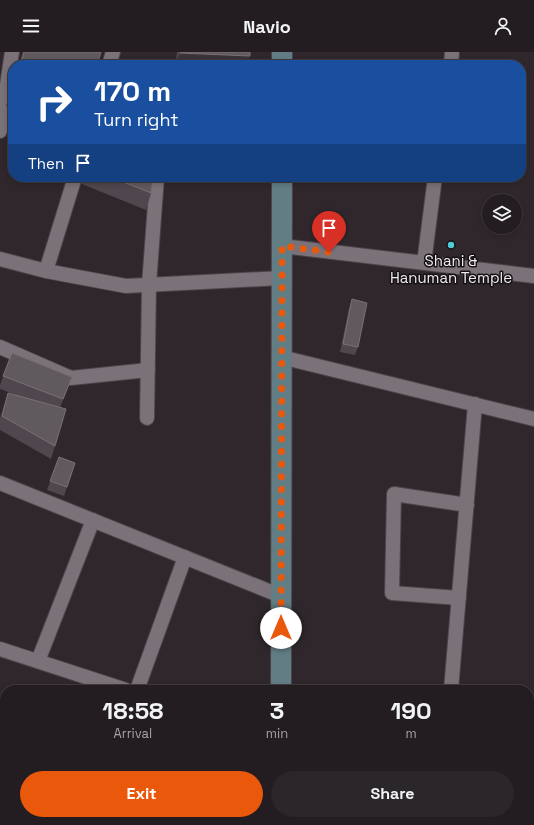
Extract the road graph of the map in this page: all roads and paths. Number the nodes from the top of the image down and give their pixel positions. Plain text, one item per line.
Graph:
1 (8, 78) edge
2 (0, 131) edge
3 (73, 182) edge
4 (157, 182) edge
5 (282, 182) edge
6 (435, 182) edge
7 (282, 246) junction
8 (0, 259) edge
9 (424, 263) junction
10 (46, 271) junction
11 (534, 276) edge
12 (281, 278) junction
13 (149, 285) junction
14 (0, 347) edge
15 (281, 357) junction
16 (148, 370) junction
17 (474, 404) junction
18 (146, 418) dead end
19 (534, 419) edge
20 (0, 483) edge
21 (467, 505) junction
22 (93, 520) junction
23 (185, 557) junction
24 (281, 596) junction
25 (459, 598) junction
26 (0, 649) edge
27 (38, 661) junction
28 (111, 685) edge
29 (139, 685) edge
30 (281, 685) edge
31 (451, 685) edge

1 - 2 street
3 - 10 street
4 - 13 street
5 - 7 main road
6 - 9 street
7 - 9 street
7 - 12 main road
8 - 10 street
9 - 11 street
10 - 13 street
12 - 13 street
12 - 15 main road
13 - 16 street
14 - 16 street
15 - 17 street
15 - 24 main road
16 - 18 street
17 - 19 street
17 - 21 street
20 - 22 street
21 - 25 street
21 - 25 street
22 - 23 street
22 - 27 street
23 - 24 street
23 - 29 street
24 - 30 main road
25 - 31 street
26 - 27 street
27 - 28 street

